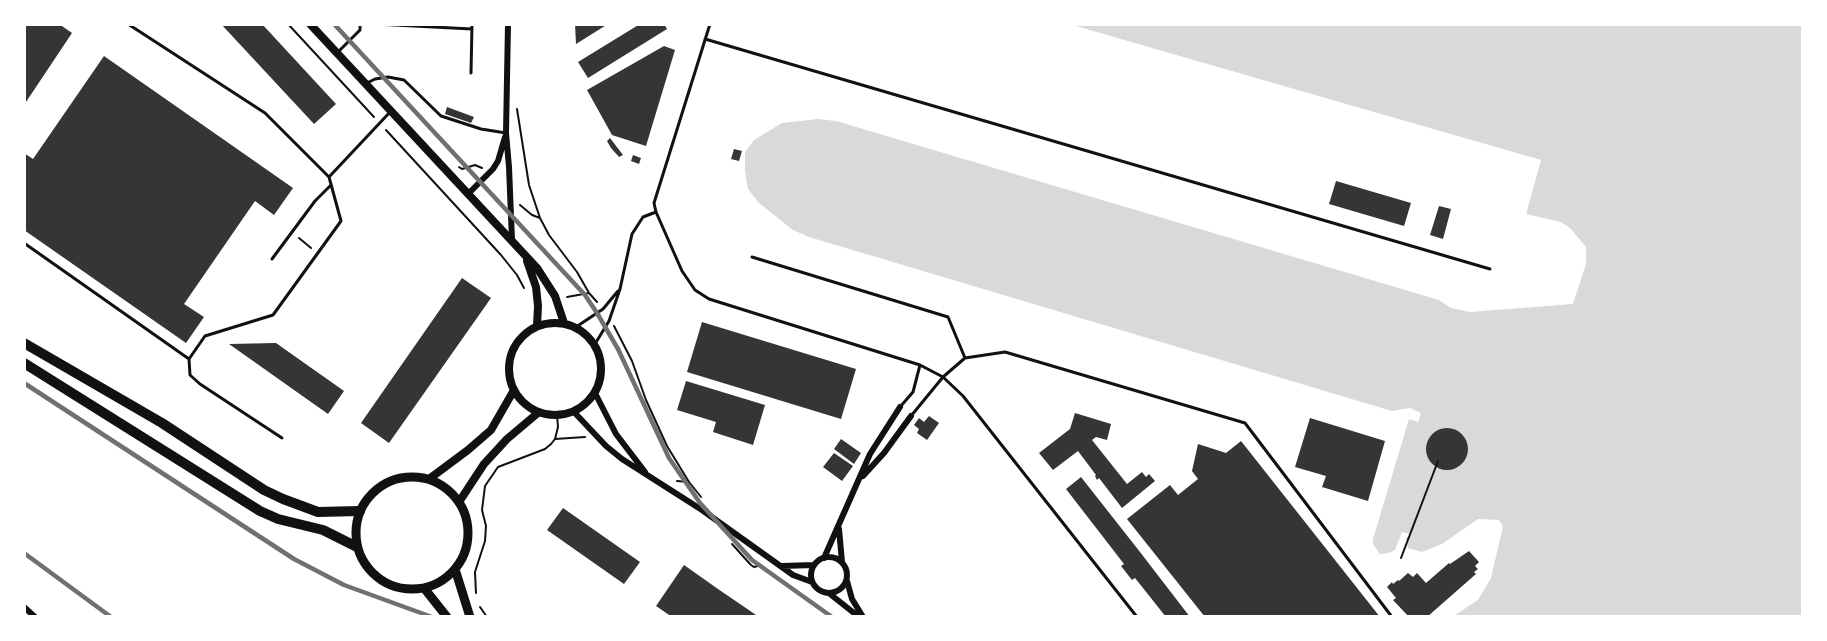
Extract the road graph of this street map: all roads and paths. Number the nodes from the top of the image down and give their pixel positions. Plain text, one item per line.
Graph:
1 (128, 24) edge
2 (310, 24) edge
3 (360, 24) edge
4 (375, 24) edge
5 (472, 24) edge
6 (508, 24) edge
7 (710, 24) edge
8 (472, 29) junction
9 (705, 39) junction
10 (337, 53) junction
11 (471, 74) dead end
12 (366, 84) junction
13 (391, 111) junction
14 (506, 133) junction
15 (457, 167) dead end
16 (489, 174) junction
17 (329, 177) junction
18 (331, 185) junction
19 (468, 194) junction
20 (510, 197) junction
21 (656, 212) junction
22 (540, 218) dead end
23 (291, 233) junction
24 (512, 240) junction
25 (24, 243) edge
26 (318, 253) junction
27 (526, 256) junction
28 (752, 257) dead end
29 (272, 260) dead end
30 (1490, 269) dead end
31 (620, 289) junction
32 (590, 293) dead end
33 (603, 309) junction
34 (609, 321) junction
35 (564, 323) junction
36 (537, 326) junction
37 (576, 327) junction
38 (24, 343) edge
39 (595, 344) junction
40 (965, 358) junction
41 (189, 359) junction
42 (24, 363) edge
43 (920, 365) junction
44 (944, 377) junction
45 (514, 390) junction
46 (595, 393) junction
47 (900, 407) joint
48 (538, 412) junction
49 (574, 412) junction
50 (557, 415) junction
51 (911, 416) joint
52 (282, 438) dead end
53 (1438, 461) dead end
54 (647, 475) junction
55 (861, 478) junction
56 (429, 479) junction
57 (689, 482) dead end
58 (459, 502) junction
59 (360, 511) junction
60 (839, 529) junction
61 (357, 547) junction
62 (824, 558) junction
63 (1401, 558) dead end
64 (842, 562) junction
65 (814, 565) junction
66 (782, 566) junction
67 (455, 569) junction
68 (847, 581) junction
69 (812, 582) junction
70 (424, 588) junction
71 (830, 594) junction
72 (476, 597) dead end
73 (24, 607) edge
74 (480, 607) dead end
75 (35, 617) edge
76 (447, 617) edge
77 (470, 617) edge
78 (487, 617) edge
79 (861, 617) edge
80 (1137, 617) edge
81 (1392, 617) edge

1 - 17 lane
2 - 10 street
3 - 10 lane
4 - 8 lane
5 - 8 lane
6 - 14 street
7 - 9 lane
8 - 11 lane
9 - 21 lane
9 - 30 lane
10 - 12 street
12 - 13 street
12 - 14 lane
13 - 17 lane
13 - 19 street
14 - 16 street
14 - 20 street
15 - 16 path
16 - 19 street
17 - 18 lane
18 - 23 lane
18 - 26 lane
19 - 24 street
20 - 22 path
20 - 24 street
21 - 31 lane
21 - 43 lane
23 - 26 path
23 - 29 lane
24 - 27 street
25 - 41 lane
26 - 41 lane
27 - 35 street
27 - 36 street
28 - 40 lane
31 - 33 lane
31 - 34 lane
32 - 33 path
33 - 37 lane
34 - 39 lane
34 - 57 path
35 - 36 street
35 - 37 street
36 - 45 street
37 - 39 street
38 - 59 highway
39 - 46 street
40 - 44 lane
40 - 81 lane
41 - 52 lane
42 - 61 highway
43 - 44 lane
43 - 47 lane
44 - 51 lane
44 - 80 lane
45 - 48 street
45 - 56 street
46 - 49 street
46 - 54 street
47 - 55 street
48 - 50 street
48 - 58 street
49 - 50 street
49 - 54 street
50 - 72 path
51 - 55 street
53 - 63 path
54 - 66 street
55 - 60 street
56 - 58 main road
56 - 59 main road
58 - 67 main road
59 - 61 main road
60 - 62 street
60 - 64 street
61 - 70 main road
62 - 64 street
62 - 65 street
64 - 68 street
65 - 66 street
65 - 69 street
66 - 69 street
67 - 70 main road
67 - 77 main road
68 - 71 street
68 - 79 street
69 - 71 street
70 - 76 main road
71 - 79 street
73 - 75 street
74 - 78 path

